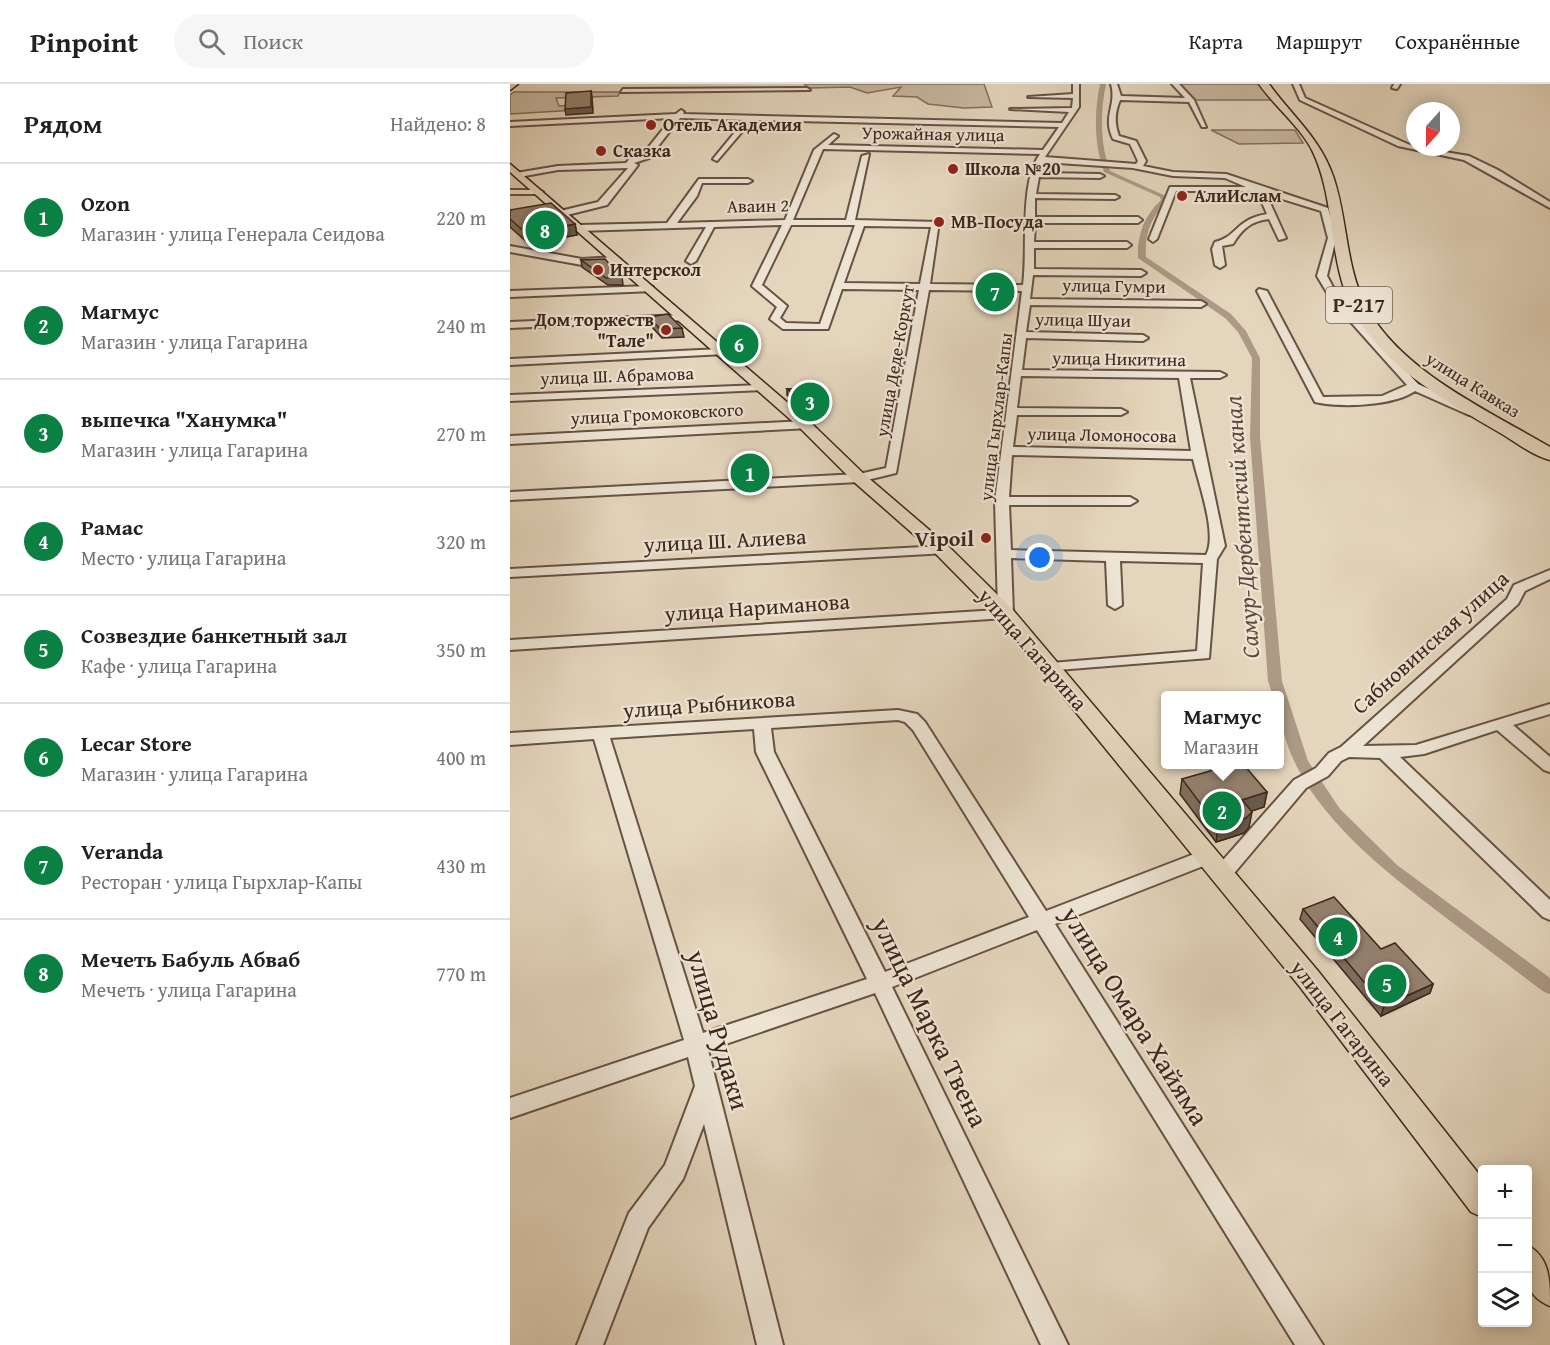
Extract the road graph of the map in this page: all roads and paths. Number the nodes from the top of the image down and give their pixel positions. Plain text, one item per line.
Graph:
1 (514, 84) edge
2 (630, 84) edge
3 (705, 84) edge
4 (1076, 84) edge
5 (1114, 84) edge
6 (1174, 84) edge
7 (1264, 84) edge
8 (1296, 84) edge
9 (510, 88) edge
10 (807, 90) dead end
11 (700, 91) junction
12 (1031, 96) dead end
13 (1076, 96) junction
14 (694, 98) dead end
15 (1118, 98) junction
16 (1191, 100) junction
17 (688, 104) dead end
18 (1013, 109) dead end
19 (1074, 110) junction
20 (755, 114) junction
21 (677, 118) junction
22 (1064, 125) junction
23 (510, 126) edge
24 (1203, 126) dead end
25 (834, 136) dead end
26 (822, 147) junction
27 (1042, 155) junction
28 (866, 156) dead end
29 (717, 159) dead end
30 (631, 165) junction
31 (1138, 166) junction
32 (1035, 175) junction
33 (1100, 176) dead end
34 (513, 178) edge
35 (748, 181) dead end
36 (1260, 189) junction
37 (1031, 196) junction
38 (1115, 197) dead end
39 (1550, 206) edge
40 (1318, 207) junction
41 (1337, 210) junction
42 (563, 213) junction
43 (1270, 216) junction
44 (1029, 220) junction
45 (1138, 220) dead end
46 (787, 222) junction
47 (861, 222) junction
48 (712, 223) junction
49 (849, 223) junction
50 (671, 224) junction
51 (936, 224) joint
52 (579, 228) junction
53 (1282, 238) dead end
54 (1153, 239) dead end
55 (1031, 245) junction
56 (1127, 245) dead end
57 (510, 249) edge
58 (616, 260) junction
59 (691, 261) dead end
60 (1220, 265) dead end
61 (1029, 272) junction
62 (1141, 273) dead end
63 (839, 286) junction
64 (925, 287) junction
65 (1028, 288) junction
66 (650, 289) junction
67 (1262, 291) dead end
68 (510, 294) edge
69 (1026, 302) junction
70 (1201, 304) dead end
71 (683, 318) junction
72 (510, 325) edge
73 (1022, 335) junction
74 (1143, 338) dead end
75 (721, 352) junction
76 (510, 363) edge
77 (1017, 374) junction
78 (1220, 375) dead end
79 (1184, 377) junction
80 (1414, 386) junction
81 (761, 388) junction
82 (510, 398) edge
83 (1012, 411) junction
84 (1122, 412) dead end
85 (1495, 421) junction
86 (805, 425) junction
87 (510, 440) edge
88 (1006, 452) junction
89 (1198, 455) junction
90 (1550, 455) edge
91 (859, 478) junction
92 (510, 496) edge
93 (1002, 501) junction
94 (1130, 501) dead end
95 (942, 550) junction
96 (1003, 554) junction
97 (1113, 555) junction
98 (1210, 559) junction
99 (510, 573) edge
100 (1550, 574) edge
101 (1115, 605) dead end
102 (1006, 614) junction
103 (510, 645) edge
104 (1051, 668) junction
105 (1550, 709) edge
106 (911, 718) joint
107 (762, 722) junction
108 (1501, 724) junction
109 (600, 734) junction
110 (510, 740) edge
111 (1347, 751) junction
112 (1385, 753) junction
113 (1550, 766) edge
114 (1209, 855) junction
115 (1223, 873) junction
116 (1550, 912) edge
117 (1042, 921) junction
118 (880, 983) junction
119 (696, 1045) junction
120 (706, 1086) junction
121 (510, 1108) edge
122 (1478, 1197) edge
123 (1532, 1267) edge
124 (1550, 1290) edge
125 (590, 1345) edge
126 (770, 1345) edge
127 (1055, 1345) edge
128 (1310, 1345) edge

1 - 9 main road
2 - 11 street
3 - 11 street
4 - 13 street
5 - 15 street
6 - 16 street
7 - 41 highway, улица Кавказ / Р-217
8 - 39 street
10 - 11 street
11 - 14 street
12 - 13 street
13 - 19 street
15 - 16 street
15 - 31 street
16 - 24 street
17 - 21 street
18 - 19 street
19 - 22 street, улица Гырхлар-Капы
20 - 21 street
20 - 22 street
20 - 29 street
21 - 23 street
21 - 30 street
22 - 27 street, улица Гырхлар-Капы
25 - 26 street
26 - 27 street, Урожайная улица
26 - 46 street
27 - 31 street, Урожайная улица
27 - 32 street, улица Гырхлар-Капы
28 - 49 street
30 - 34 street
30 - 42 street
31 - 36 street, Урожайная улица
32 - 33 street
32 - 37 street, улица Гырхлар-Капы
34 - 42 main road, улица Гагарина
35 - 50 street
36 - 40 street
36 - 43 street
36 - 54 street
37 - 38 street
37 - 44 street, улица Гырхлар-Капы
40 - 41 street
40 - 80 street
41 - 85 highway, улица Кавказ / Р-217
42 - 52 main road, улица Гагарина
43 - 53 street
43 - 60 street
44 - 45 street
44 - 55 street, улица Гырхлар-Капы
46 - 48 street, Аваин 2
46 - 49 street, Аваин 2
46 - 63 street
47 - 49 street, Аваин 2
47 - 51 street, Аваин 2
47 - 63 street
48 - 50 street, Аваин 2
48 - 59 street
50 - 52 street, Аваин 2
51 - 64 street, улица Деде-Коркут
52 - 58 main road, улица Гагарина
55 - 56 street
55 - 61 street, улица Гырхлар-Капы
57 - 58 street
58 - 66 main road, улица Гагарина
61 - 62 street
61 - 65 street, улица Гырхлар-Капы
63 - 64 street
64 - 65 street
64 - 91 street, улица Деде-Коркут
65 - 69 street, улица Гырхлар-Капы
66 - 68 street
66 - 71 main road, улица Гагарина
67 - 80 street
69 - 70 street, улица Гумри
69 - 73 street, улица Гырхлар-Капы
71 - 72 street
71 - 75 main road, улица Гагарина
73 - 74 street, улица Шуаи
73 - 77 street, улица Гырхлар-Капы
75 - 76 street
75 - 81 main road, улица Гагарина
77 - 79 street, улица Никитина
77 - 83 street, улица Гырхлар-Капы
78 - 79 street, улица Никитина
79 - 89 street
80 - 85 street
81 - 82 street, улица Ш. Абрамова
81 - 86 main road, улица Гагарина
83 - 84 street
83 - 88 street, улица Гырхлар-Капы
85 - 90 highway, улица Кавказ / Р-217
86 - 87 street, улица Громоковского
86 - 91 main road, улица Гагарина
88 - 89 street, улица Ломоносова
88 - 93 street, улица Гырхлар-Капы
89 - 98 street
91 - 92 street
91 - 95 main road, улица Гагарина
93 - 94 street
93 - 96 street, улица Гырхлар-Капы
95 - 99 street, улица Ш. Алиева
95 - 102 main road, улица Гагарина
96 - 97 street
96 - 102 street, улица Гырхлар-Капы
97 - 98 street
97 - 101 street
98 - 104 street
100 - 111 street, Сабновинская улица
102 - 103 street, улица Нариманова
102 - 104 main road, улица Гагарина
104 - 114 main road, улица Гагарина
105 - 108 street
106 - 107 street, улица Рыбникова
106 - 117 street, улица Омара Хайяма
107 - 109 street, улица Рыбникова
107 - 118 street, улица Марка Твена
108 - 112 street
108 - 113 street
109 - 110 street, улица Рыбникова
109 - 119 street, улица Рудаки
111 - 112 street
111 - 115 street, Сабновинская улица
112 - 116 street
114 - 115 main road, улица Гагарина
114 - 117 street
115 - 122 main road, улица Гагарина
117 - 118 street
117 - 128 street, улица Омара Хайяма
118 - 119 street
118 - 127 street, улица Марка Твена
119 - 120 street, улица Рудаки
119 - 121 street
120 - 125 street
120 - 126 street, улица Рудаки
123 - 124 main road

